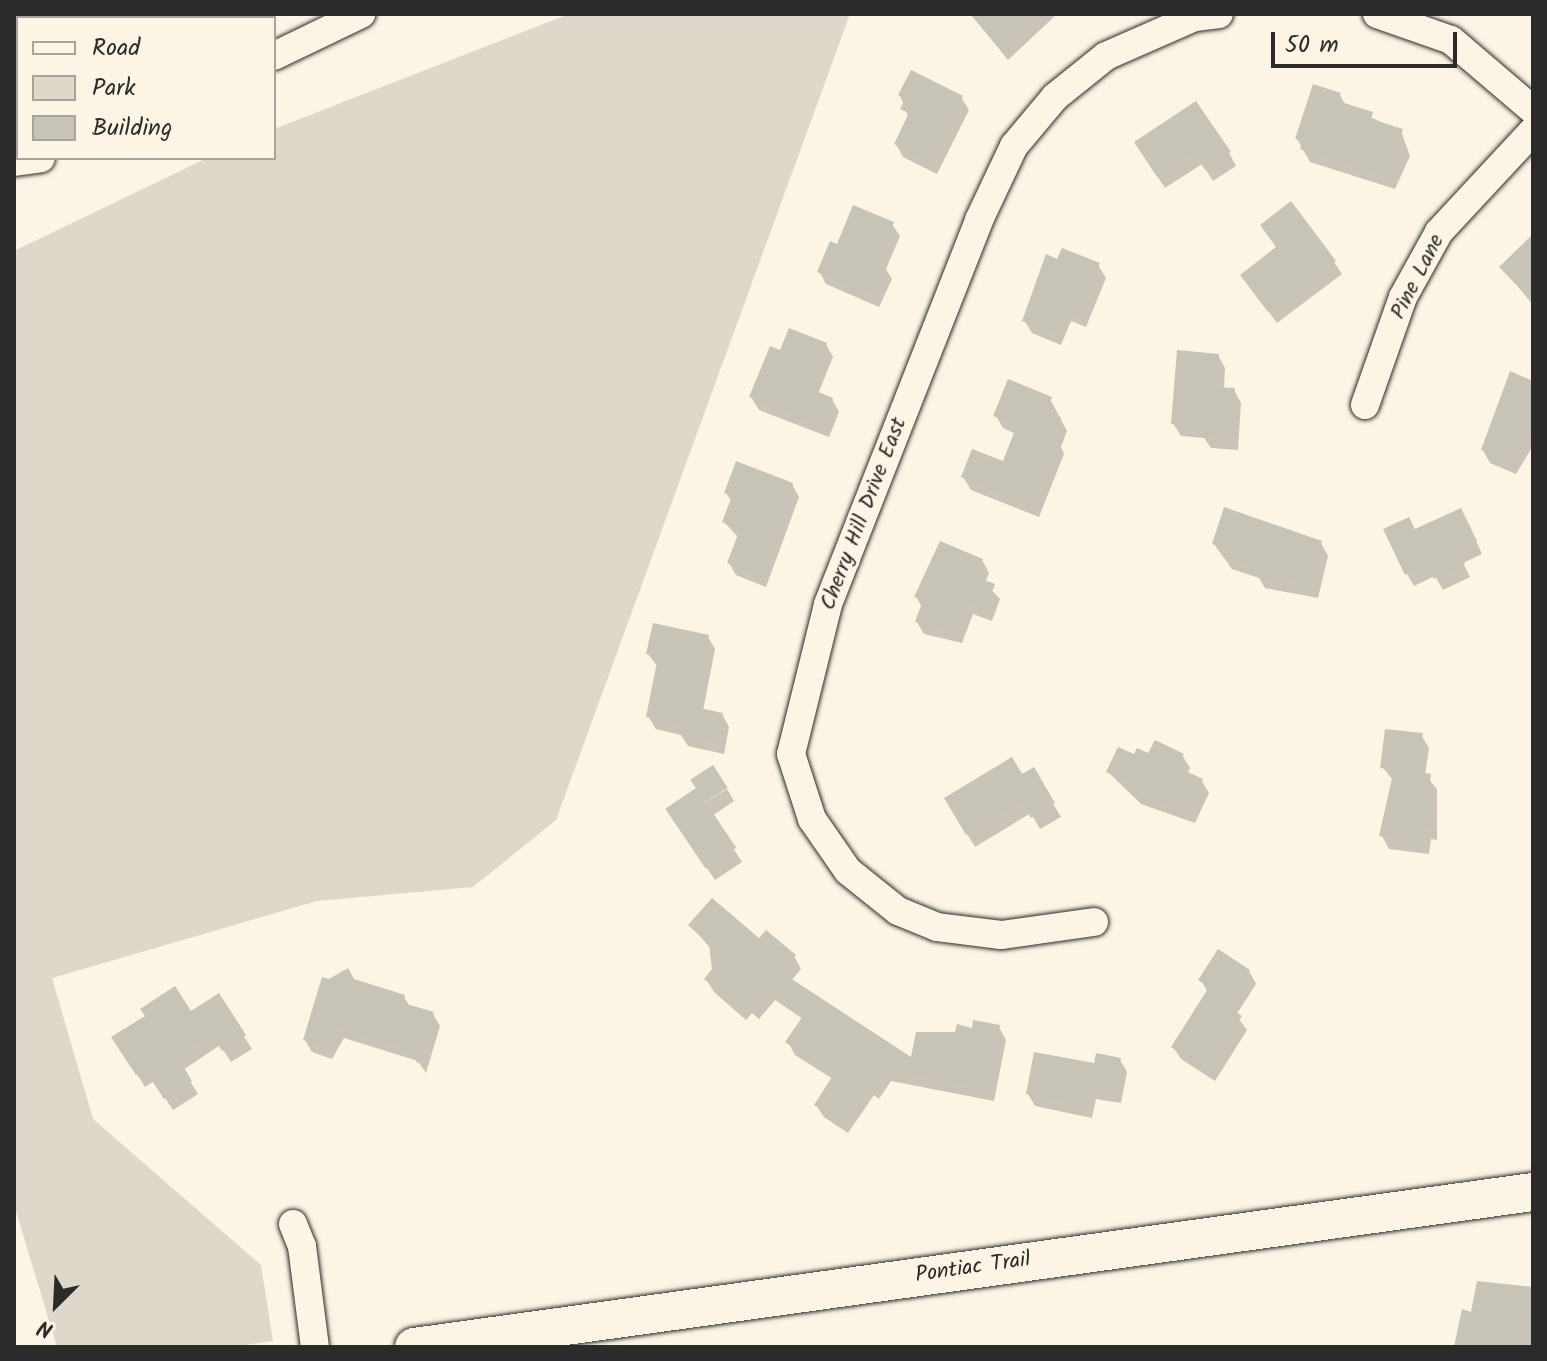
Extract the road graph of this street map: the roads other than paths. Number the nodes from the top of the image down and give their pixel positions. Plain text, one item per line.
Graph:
1 (361, 14) edge
2 (1219, 14) edge
3 (1377, 14) edge
4 (276, 55) edge
5 (1533, 110) edge
6 (1533, 131) edge
7 (1365, 405) dead end
8 (1094, 922) dead end
9 (1533, 1192) edge
10 (293, 1224) dead end
11 (315, 1347) edge
12 (414, 1347) edge

1 - 4 street
2 - 8 street, Cherry Hill Drive East
3 - 5 street
6 - 7 street, Pine Lane
9 - 12 main road, Pontiac Trail
10 - 11 street

